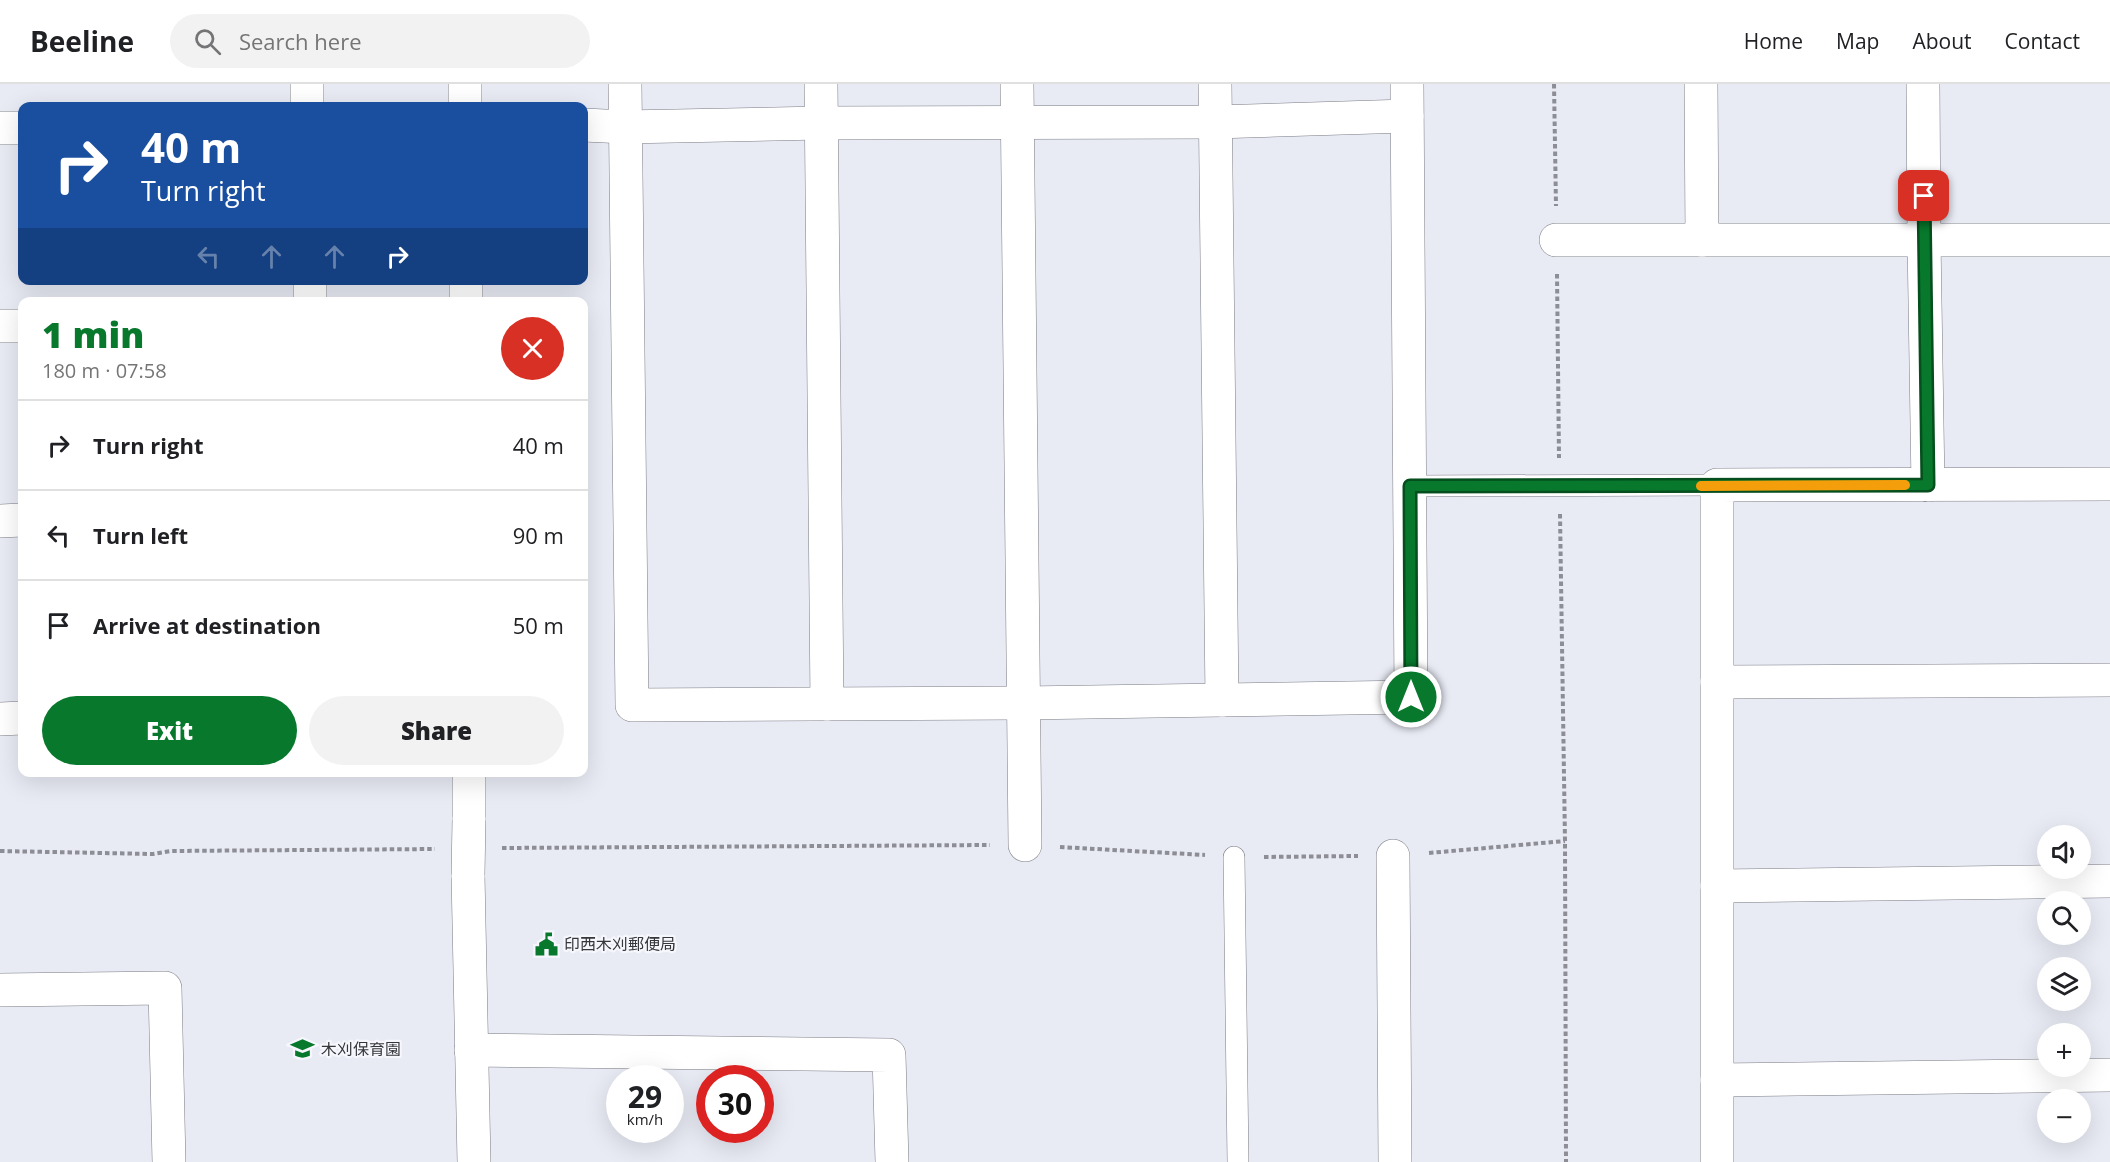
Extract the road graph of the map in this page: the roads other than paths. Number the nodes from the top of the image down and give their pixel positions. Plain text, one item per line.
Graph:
1 (307, 84) edge
2 (465, 84) edge
3 (625, 84) edge
4 (821, 84) edge
5 (1017, 84) edge
6 (1215, 84) edge
7 (1407, 84) edge
8 (1701, 84) edge
9 (1923, 84) edge
10 (308, 102) edge
11 (465, 102) edge
12 (1407, 116) junction
13 (1018, 122) junction
14 (1215, 122) junction
15 (821, 123) junction
16 (588, 125) edge
17 (625, 127) junction
18 (0, 128) edge
19 (18, 128) edge
20 (1557, 240) road end
21 (1702, 240) junction
22 (1924, 240) junction
23 (2110, 240) edge
24 (0, 326) edge
25 (18, 326) edge
26 (2110, 484) edge
27 (1717, 485) junction
28 (1928, 485) junction
29 (1410, 486) junction
30 (18, 520) edge
31 (0, 521) edge
32 (2110, 681) edge
33 (1717, 682) junction
34 (1222, 700) junction
35 (1024, 703) junction
36 (827, 704) junction
37 (18, 718) edge
38 (0, 719) edge
39 (469, 777) edge
40 (1025, 844) road end
41 (1234, 856) road end
42 (1393, 856) road end
43 (2110, 881) edge
44 (1717, 886) junction
45 (0, 990) edge
46 (471, 1050) junction
47 (2110, 1075) edge
48 (1717, 1080) junction
49 (169, 1162) edge
50 (474, 1162) edge
51 (892, 1162) edge
52 (1238, 1162) edge
53 (1395, 1162) edge
54 (1717, 1162) edge

1 - 10 street
2 - 11 street
3 - 17 street
4 - 15 street
5 - 13 street
6 - 14 street
7 - 12 street
8 - 21 street
9 - 22 street
12 - 14 street
12 - 29 street
13 - 14 street
13 - 15 street
13 - 35 street
14 - 34 street
15 - 17 street
15 - 36 street
16 - 17 street
17 - 36 street
18 - 19 street
20 - 21 street
21 - 22 street
22 - 23 street
22 - 28 street
24 - 25 street
26 - 28 street
27 - 28 street
27 - 29 lane
27 - 33 street
29 - 34 street
30 - 31 street
32 - 33 street
33 - 44 street
34 - 35 street
35 - 36 street
35 - 40 street
37 - 38 street
39 - 46 street, bridge
41 - 52 lane
42 - 53 street
43 - 44 street
44 - 48 street
45 - 49 street
46 - 50 street
46 - 51 street
47 - 48 street
48 - 54 street

